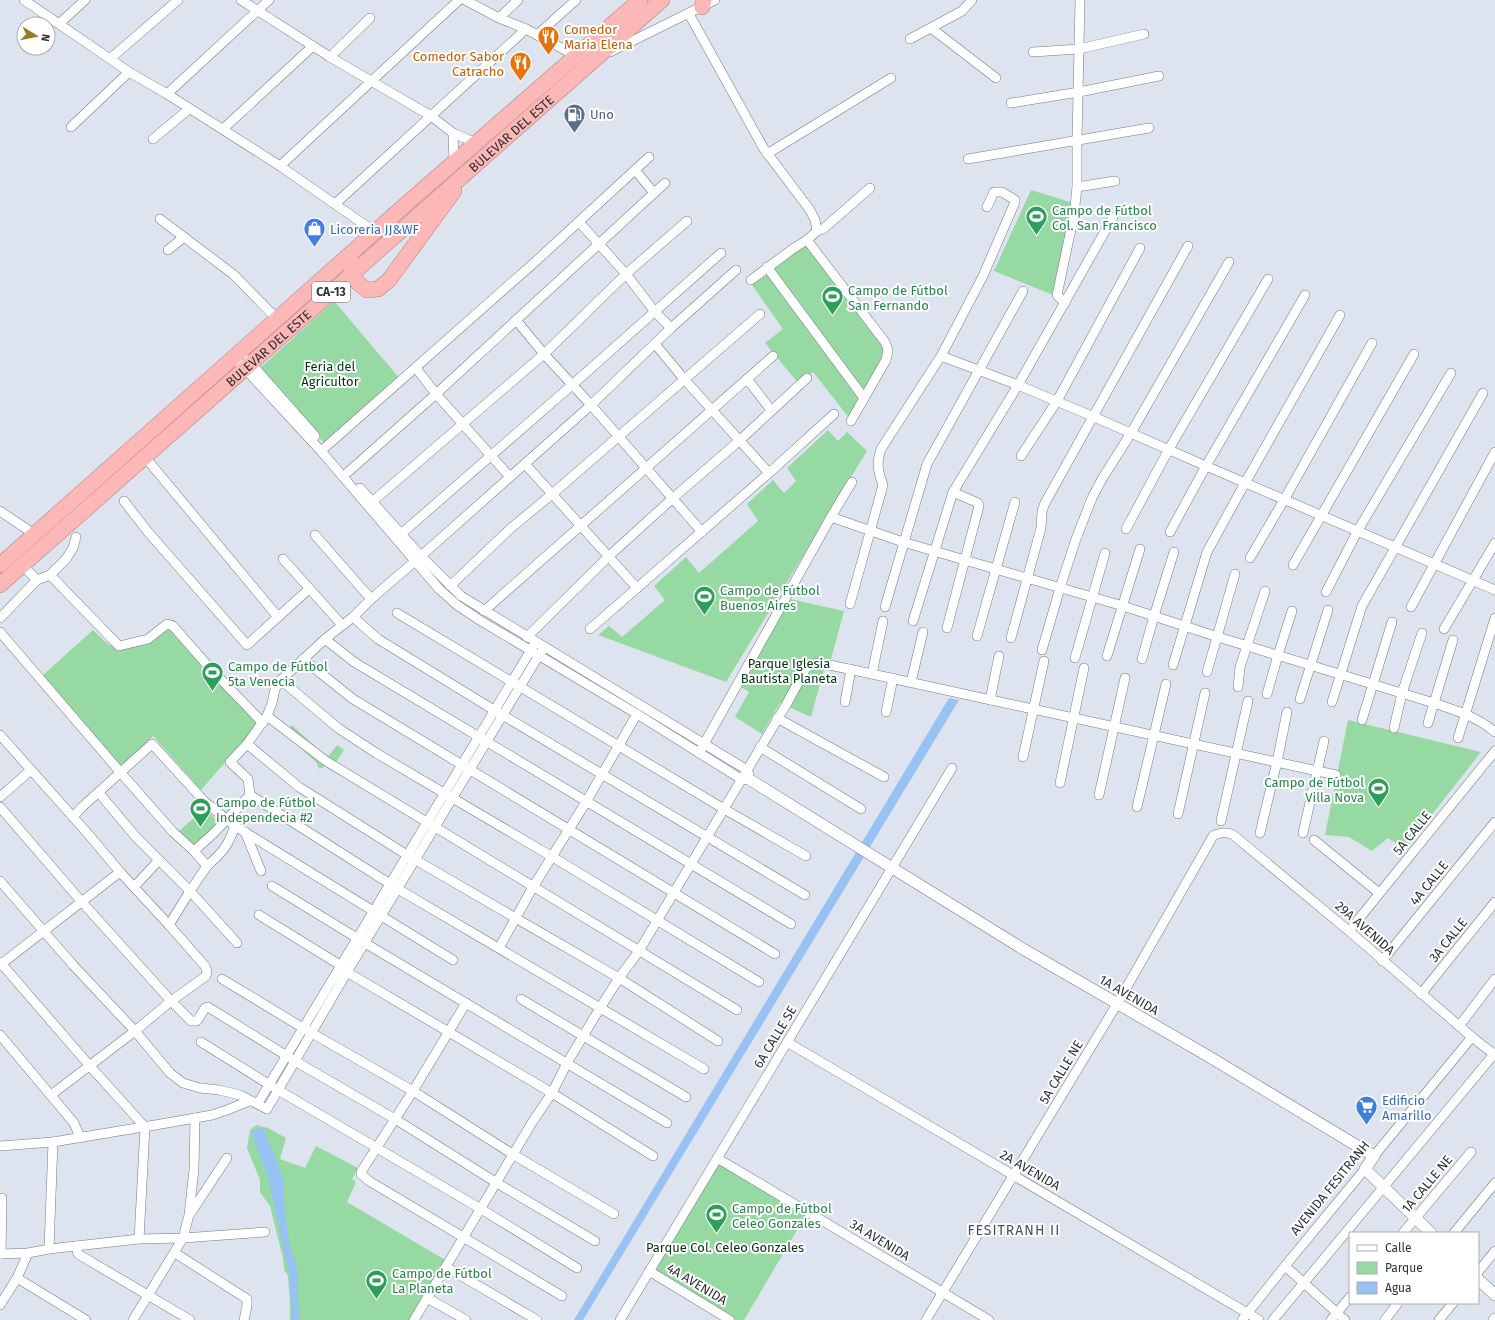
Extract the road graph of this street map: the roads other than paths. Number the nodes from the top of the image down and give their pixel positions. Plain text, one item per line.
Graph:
1 (24, 0) edge
2 (85, 0) edge
3 (178, 0) edge
4 (241, 0) edge
5 (269, 0) edge
6 (459, 0) edge
7 (465, 0) edge
8 (518, 0) edge
9 (576, 0) edge
10 (640, 0) edge
11 (662, 0) edge
12 (715, 0) edge
13 (972, 0) edge
14 (1080, 0) edge
15 (698, 7) edge
16 (257, 11) junction
17 (370, 18) dead end
18 (498, 18) junction
19 (58, 24) junction
20 (931, 28) junction
21 (526, 29) junction
22 (1144, 34) dead end
23 (537, 35) junction
24 (910, 39) dead end
25 (313, 46) junction
26 (1079, 49) junction
27 (1033, 52) dead end
28 (576, 56) junction
29 (330, 57) junction
30 (111, 58) junction
31 (594, 59) junction
32 (129, 72) junction
33 (1159, 76) dead end
34 (891, 78) dead end
35 (996, 78) dead end
36 (371, 82) junction
37 (1078, 92) junction
38 (167, 94) junction
39 (1011, 102) dead end
40 (189, 109) junction
41 (431, 116) junction
42 (71, 127) dead end
43 (1149, 128) dead end
44 (223, 129) junction
45 (453, 133) junction
46 (153, 139) dead end
47 (1077, 140) junction
48 (476, 143) junction
49 (767, 154) junction
50 (649, 156) dead end
51 (968, 159) dead end
52 (454, 162) junction
53 (280, 166) junction
54 (469, 169) junction
55 (635, 170) junction
56 (1115, 181) dead end
57 (665, 183) dead end
58 (1077, 187) junction
59 (870, 188) dead end
60 (654, 193) junction
61 (412, 199) junction
62 (335, 204) junction
63 (987, 206) dead end
64 (1113, 217) dead end
65 (160, 219) dead end
66 (687, 221) dead end
67 (579, 222) junction
68 (817, 231) junction
69 (375, 232) junction
70 (184, 237) junction
71 (807, 240) junction
72 (599, 244) junction
73 (1188, 246) dead end
74 (1140, 248) dead end
75 (168, 250) dead end
76 (720, 253) dead end
77 (1229, 262) dead end
78 (767, 268) junction
79 (736, 270) dead end
80 (351, 273) junction
81 (626, 274) junction
82 (1268, 279) dead end
83 (751, 280) dead end
84 (1023, 291) dead end
85 (1305, 295) dead end
86 (1065, 303) junction
87 (655, 312) junction
88 (760, 314) dead end
89 (1340, 315) dead end
90 (277, 319) junction
91 (516, 320) junction
92 (671, 328) junction
93 (1372, 343) dead end
94 (655, 344) junction
95 (544, 354) junction
96 (1414, 354) dead end
97 (773, 356) dead end
98 (940, 356) junction
99 (243, 360) junction
100 (416, 368) junction
101 (978, 370) junction
102 (1451, 373) dead end
103 (807, 378) dead end
104 (684, 379) junction
105 (747, 379) junction
106 (572, 385) junction
107 (1018, 385) junction
108 (1484, 393) dead end
109 (436, 394) junction
110 (864, 398) junction
111 (1057, 401) junction
112 (591, 405) junction
113 (713, 410) junction
114 (772, 410) junction
115 (834, 414) dead end
116 (1094, 417) junction
117 (851, 421) dead end
118 (463, 424) junction
119 (1131, 433) junction
120 (619, 436) junction
121 (740, 441) junction
122 (1169, 449) junction
123 (323, 450) junction
124 (1495, 452) edge
125 (145, 456) junction
126 (491, 456) junction
127 (1021, 456) dead end
128 (525, 464) junction
129 (1206, 466) junction
130 (646, 468) junction
131 (347, 473) junction
132 (769, 473) junction
133 (510, 477) junction
134 (852, 482) dead end
135 (1245, 483) junction
136 (953, 492) junction
137 (551, 495) junction
138 (673, 498) junction
139 (1284, 500) junction
140 (124, 501) dead end
141 (372, 502) junction
142 (1015, 502) dead end
143 (0, 511) edge
144 (1322, 516) junction
145 (830, 517) junction
146 (580, 526) junction
147 (1126, 529) dead end
148 (702, 532) junction
149 (871, 532) junction
150 (1170, 532) dead end
151 (1357, 532) junction
152 (34, 534) junction
153 (400, 534) junction
154 (315, 535) dead end
155 (76, 537) dead end
156 (903, 542) junction
157 (1494, 545) edge
158 (1395, 548) junction
159 (1140, 549) dead end
160 (935, 551) junction
161 (1174, 552) dead end
162 (1105, 553) dead end
163 (608, 557) junction
164 (1250, 558) dead end
165 (283, 559) dead end
166 (418, 559) junction
167 (964, 559) junction
168 (0, 564) edge
169 (1435, 564) junction
170 (22, 565) junction
171 (1293, 565) dead end
172 (996, 568) junction
173 (1234, 574) dead end
174 (50, 575) junction
175 (1028, 579) junction
176 (37, 580) junction
177 (1473, 581) junction
178 (0, 585) edge
179 (450, 586) junction
180 (637, 588) junction
181 (1060, 588) junction
182 (309, 589) junction
183 (1495, 590) edge
184 (1266, 591) dead end
185 (1326, 592) dead end
186 (1092, 597) junction
187 (371, 599) junction
188 (850, 604) dead end
189 (1123, 606) junction
190 (885, 607) dead end
191 (1411, 607) dead end
192 (1328, 610) dead end
193 (484, 611) junction
194 (1292, 611) dead end
195 (397, 613) dead end
196 (1154, 616) junction
197 (278, 617) junction
198 (353, 617) junction
199 (0, 618) edge
200 (1495, 618) edge
201 (883, 621) dead end
202 (913, 621) dead end
203 (1392, 622) dead end
204 (342, 625) junction
205 (1185, 626) junction
206 (947, 628) dead end
207 (590, 629) dead end
208 (1444, 629) dead end
209 (0, 632) edge
210 (923, 632) dead end
211 (1422, 633) dead end
212 (977, 636) dead end
213 (527, 637) junction
214 (1218, 637) junction
215 (1011, 638) dead end
216 (325, 639) junction
217 (1453, 640) dead end
218 (533, 646) junction
219 (1247, 646) junction
220 (1042, 650) dead end
221 (541, 651) junction
222 (1278, 655) junction
223 (1000, 656) dead end
224 (1107, 656) dead end
225 (1075, 658) dead end
226 (303, 659) junction
227 (1142, 659) dead end
228 (1044, 661) dead end
229 (1173, 665) dead end
230 (1310, 665) junction
231 (1084, 668) dead end
232 (851, 669) junction
233 (1208, 672) dead end
234 (872, 674) junction
235 (1341, 674) junction
236 (893, 678) junction
237 (1125, 678) dead end
238 (281, 680) junction
239 (511, 681) junction
240 (911, 682) junction
241 (1166, 684) dead end
242 (1372, 684) junction
243 (520, 686) junction
244 (1238, 687) dead end
245 (1205, 693) dead end
246 (1267, 694) dead end
247 (1402, 694) junction
248 (1300, 699) dead end
249 (990, 700) junction
250 (1248, 701) dead end
251 (845, 702) dead end
252 (1332, 702) dead end
253 (1434, 703) junction
254 (1033, 709) junction
255 (494, 710) junction
256 (886, 712) dead end
257 (1287, 712) dead end
258 (1466, 713) junction
259 (637, 714) junction
260 (502, 715) junction
261 (777, 718) junction
262 (1072, 718) junction
263 (265, 719) junction
264 (1362, 720) dead end
265 (1428, 723) dead end
266 (1114, 727) junction
267 (1394, 728) dead end
268 (1495, 732) edge
269 (0, 735) edge
270 (1153, 736) junction
271 (478, 737) junction
272 (1458, 738) dead end
273 (1324, 741) dead end
274 (486, 742) junction
275 (247, 744) junction
276 (705, 744) junction
277 (1193, 744) junction
278 (619, 745) junction
279 (760, 747) junction
280 (1495, 751) edge
281 (699, 753) junction
282 (1235, 754) junction
283 (1023, 757) dead end
284 (1277, 762) junction
285 (461, 765) junction
286 (952, 768) dead end
287 (31, 770) junction
288 (469, 770) junction
289 (747, 770) junction
290 (1317, 771) junction
291 (120, 773) junction
292 (602, 774) junction
293 (1336, 775) dead end
294 (884, 777) dead end
295 (747, 780) junction
296 (1060, 783) dead end
297 (99, 793) junction
298 (444, 793) junction
299 (250, 795) junction
300 (1099, 796) dead end
301 (0, 797) edge
302 (453, 798) junction
303 (586, 802) junction
304 (1137, 806) dead end
305 (0, 807) edge
306 (724, 809) junction
307 (862, 809) dead end
308 (1178, 814) dead end
309 (73, 817) junction
310 (227, 820) junction
311 (1221, 821) dead end
312 (427, 822) junction
313 (1495, 822) edge
314 (235, 826) junction
315 (435, 827) junction
316 (568, 829) junction
317 (245, 832) junction
318 (1260, 833) dead end
319 (1303, 833) dead end
320 (1214, 836) joint
321 (707, 837) junction
322 (1314, 840) dead end
323 (194, 851) junction
324 (407, 855) junction
325 (551, 856) junction
326 (806, 856) dead end
327 (159, 860) junction
328 (415, 860) junction
329 (691, 864) junction
330 (207, 866) junction
331 (892, 867) junction
332 (261, 871) dead end
333 (120, 872) junction
334 (0, 881) edge
335 (272, 886) dead end
336 (394, 886) junction
337 (134, 887) junction
338 (533, 887) junction
339 (190, 891) junction
340 (674, 892) junction
341 (1379, 893) junction
342 (805, 895) dead end
343 (81, 901) junction
344 (1495, 902) edge
345 (378, 913) junction
346 (259, 915) dead end
347 (515, 919) junction
348 (657, 920) junction
349 (791, 924) dead end
350 (169, 925) junction
351 (1349, 931) junction
352 (43, 932) junction
353 (361, 941) junction
354 (237, 943) dead end
355 (499, 948) junction
356 (639, 950) junction
357 (776, 954) dead end
358 (453, 960) dead end
359 (1382, 961) junction
360 (1, 964) edge
361 (340, 965) junction
362 (348, 972) junction
363 (619, 978) junction
364 (222, 979) dead end
365 (1495, 980) edge
366 (759, 982) dead end
367 (1421, 994) junction
368 (521, 999) dead end
369 (171, 1001) junction
370 (466, 1003) junction
371 (1117, 1004) junction
372 (600, 1008) junction
373 (737, 1010) dead end
374 (1459, 1026) junction
375 (303, 1028) junction
376 (135, 1031) junction
377 (312, 1032) junction
378 (449, 1032) junction
379 (0, 1035) edge
380 (583, 1036) junction
381 (1472, 1037) junction
382 (718, 1040) dead end
383 (201, 1042) dead end
384 (787, 1042) junction
385 (1495, 1054) edge
386 (286, 1056) junction
387 (295, 1061) junction
388 (567, 1063) junction
389 (89, 1065) junction
390 (704, 1069) dead end
391 (270, 1084) junction
392 (278, 1090) junction
393 (413, 1091) junction
394 (552, 1093) junction
395 (51, 1095) junction
396 (686, 1097) dead end
397 (253, 1102) junction
398 (195, 1118) junction
399 (395, 1119) junction
400 (667, 1123) dead end
401 (145, 1127) junction
402 (80, 1137) junction
403 (52, 1142) junction
404 (0, 1146) edge
405 (378, 1147) junction
406 (1471, 1152) dead end
407 (514, 1155) junction
408 (653, 1156) dead end
409 (1374, 1156) junction
410 (227, 1158) dead end
411 (717, 1158) junction
412 (1365, 1170) junction
413 (1014, 1176) junction
414 (497, 1183) junction
415 (1495, 1183) edge
416 (1383, 1188) junction
417 (2, 1198) dead end
418 (481, 1209) junction
419 (614, 1214) dead end
420 (189, 1215) junction
421 (1416, 1218) junction
422 (264, 1232) dead end
423 (1404, 1232) edge
424 (1430, 1232) edge
425 (1455, 1232) edge
426 (463, 1237) junction
427 (183, 1238) junction
428 (139, 1239) junction
429 (595, 1241) dead end
430 (76, 1246) junction
431 (49, 1249) junction
432 (1495, 1251) edge
433 (28, 1253) junction
434 (175, 1253) junction
435 (0, 1254) edge
436 (1285, 1266) junction
437 (446, 1267) junction
438 (577, 1268) dead end
439 (649, 1271) junction
440 (1479, 1271) edge
441 (17, 1278) junction
442 (1479, 1280) edge
443 (1304, 1283) junction
444 (943, 1293) junction
445 (1495, 1295) edge
446 (148, 1296) junction
447 (562, 1296) dead end
448 (427, 1298) junction
449 (1349, 1298) edge
450 (1397, 1304) edge
451 (1452, 1304) edge
452 (0, 1305) edge
453 (1244, 1316) edge
454 (1334, 1316) edge
455 (86, 1320) edge
456 (133, 1320) edge
457 (190, 1320) edge
458 (244, 1320) edge
459 (414, 1320) edge
460 (466, 1320) edge
461 (537, 1320) edge
462 (620, 1320) edge
463 (730, 1320) edge
464 (926, 1320) edge
465 (989, 1320) edge
466 (1259, 1320) edge
467 (1273, 1320) edge
468 (1345, 1320) edge
469 (1385, 1320) edge
470 (1439, 1320) edge

1 - 19 street
2 - 19 street
3 - 30 street
4 - 16 street
5 - 16 street
6 - 36 street
7 - 18 street
8 - 18 street
9 - 23 street
10 - 28 highway, BULEVAR DEL ESTE / CA-13
11 - 31 highway, BULEVAR DEL ESTE / CA-13
12 - 15 street
13 - 20 street
14 - 26 street
15 - 31 street
15 - 49 street
16 - 25 street
16 - 38 street
17 - 29 street
18 - 21 street
19 - 30 street
20 - 24 street
20 - 35 street
21 - 23 street
21 - 41 street
22 - 26 street
23 - 28 street
25 - 29 street
25 - 44 street
26 - 27 street
26 - 37 street
28 - 48 highway, BULEVAR DEL ESTE / CA-13
29 - 36 street
30 - 32 street
31 - 54 highway, BULEVAR DEL ESTE / CA-13
32 - 38 street
32 - 42 street
33 - 37 street
34 - 49 street
36 - 41 street
36 - 53 street
37 - 39 street
37 - 47 street
38 - 40 street
40 - 44 street
40 - 46 street
41 - 45 street
41 - 62 street
43 - 47 street
44 - 53 street
45 - 48 street
45 - 52 street
47 - 51 street
47 - 58 street
48 - 52 highway, BULEVAR DEL ESTE / CA-13
49 - 68 street
50 - 55 street
52 - 61 highway, BULEVAR DEL ESTE / CA-13
53 - 62 street
54 - 80 highway, BULEVAR DEL ESTE / CA-13
54 - 80 highway
55 - 60 street
55 - 67 street
56 - 58 street
57 - 60 street
58 - 86 street
59 - 68 street
60 - 72 street
61 - 69 highway, BULEVAR DEL ESTE / CA-13
61 - 80 highway
62 - 69 street
63 - 98 street
64 - 86 street
65 - 70 street
66 - 81 street
67 - 72 street
67 - 100 street
68 - 71 street
69 - 90 highway, BULEVAR DEL ESTE / CA-13
70 - 75 street
70 - 90 street
71 - 78 street
71 - 110 street
72 - 81 street
72 - 91 street
73 - 116 street
74 - 111 street
76 - 87 street
77 - 119 street
78 - 83 street
78 - 110 street
79 - 92 street
80 - 99 highway, BULEVAR DEL ESTE / CA-13
81 - 87 street
81 - 95 street
82 - 122 street
84 - 101 street
85 - 129 street
86 - 107 street
87 - 92 street
87 - 106 street
88 - 104 street
89 - 135 street
90 - 99 highway, BULEVAR DEL ESTE / CA-13
91 - 95 street
91 - 109 street
92 - 94 street
93 - 139 street
94 - 104 street
94 - 112 street
95 - 106 street
95 - 118 street
96 - 144 street
97 - 105 street
98 - 101 street
98 - 149 street
99 - 123 street
99 - 125 highway, BULEVAR DEL ESTE / CA-13
99 - 152 highway, BULEVAR DEL ESTE / CA-13
100 - 109 street
100 - 123 street
101 - 107 street
101 - 156 street
102 - 151 street
103 - 114 street
104 - 113 street
104 - 120 street
105 - 113 street
105 - 114 street
106 - 112 street
106 - 126 street
107 - 111 street
107 - 136 street
108 - 158 street
109 - 118 street
109 - 131 street
110 - 117 street
111 - 116 street
111 - 127 street
112 - 120 street
112 - 128 street
113 - 121 street
113 - 130 street
114 - 121 street
115 - 132 street
116 - 119 street
116 - 175 street
118 - 126 street
118 - 141 street
119 - 122 street
119 - 181 street
120 - 130 street
120 - 137 street
121 - 132 street
121 - 138 street
122 - 129 street
122 - 147 street
123 - 131 street
123 - 166 street
124 - 169 street
125 - 170 highway, BULEVAR DEL ESTE / CA-13
125 - 197 street
126 - 133 street
126 - 153 street
128 - 133 street
128 - 137 street
129 - 135 street
129 - 150 street
130 - 138 street
130 - 146 street
131 - 141 street
132 - 148 street
133 - 166 street
134 - 145 street
135 - 139 street
135 - 205 street
136 - 160 street
136 - 167 street
137 - 146 street
137 - 179 street
138 - 148 street
138 - 163 street
139 - 144 street
139 - 164 street
140 - 197 street
141 - 153 street
142 - 172 street
143 - 152 street
144 - 151 street
144 - 171 street
145 - 149 street
145 - 276 street
146 - 163 street
146 - 193 street
148 - 180 street
149 - 156 street
149 - 188 street
151 - 158 street
151 - 185 street
152 - 168 highway, BULEVAR DEL ESTE / CA-13
153 - 166 street
154 - 187 street
155 - 174 street
156 - 160 street
156 - 190 street
157 - 177 street
158 - 169 street
158 - 235 street
159 - 189 street
160 - 167 street
160 - 202 street
161 - 196 street
162 - 186 street
163 - 180 street
163 - 213 street
165 - 182 street
166 - 179 street
166 - 187 street
166 - 218 street
167 - 172 street
167 - 206 street
169 - 177 street
169 - 191 street
170 - 176 street
170 - 178 highway, BULEVAR DEL ESTE / CA-13
172 - 175 street
172 - 212 street
173 - 214 street
174 - 176 street
174 - 263 street
175 - 181 street
175 - 215 street
176 - 199 street
177 - 183 street
177 - 208 street
179 - 193 street
180 - 207 street
181 - 186 street
181 - 220 street
182 - 197 street
182 - 204 street
184 - 219 street
186 - 189 street
186 - 225 street
187 - 198 street
189 - 196 street
189 - 224 street
192 - 230 street
193 - 213 street
194 - 222 street
195 - 239 street
196 - 205 street
196 - 227 street
198 - 204 street
198 - 255 street
200 - 258 street
201 - 234 street
203 - 242 street
204 - 216 street
205 - 214 street
205 - 229 street
209 - 291 street
210 - 240 street
211 - 247 street
213 - 218 street
214 - 219 street
214 - 233 street
216 - 226 street
216 - 271 street
217 - 253 street
218 - 221 street
218 - 239 street
219 - 222 street
219 - 244 street
221 - 243 street
221 - 259 street
221 - 276 street
222 - 230 street
222 - 246 street
223 - 249 street
226 - 238 street
226 - 285 street
228 - 254 street
230 - 235 street
230 - 248 street
231 - 262 street
232 - 234 street
232 - 251 street
232 - 261 street
234 - 236 street
235 - 242 street
235 - 252 street
236 - 240 street
236 - 256 street
237 - 266 street
238 - 263 street
238 - 298 street
239 - 243 street
239 - 255 street
240 - 249 street
241 - 270 street
242 - 247 street
242 - 264 street
243 - 260 street
243 - 278 street
245 - 277 street
247 - 253 street
247 - 267 street
249 - 254 street
250 - 282 street
253 - 258 street
253 - 265 street
254 - 262 street
254 - 283 street
255 - 260 street
255 - 271 street
257 - 284 street
258 - 268 street
258 - 272 street
259 - 278 street
259 - 281 street
260 - 274 street
260 - 292 street
261 - 279 street
261 - 294 street
262 - 266 street
262 - 296 street
263 - 275 street
263 - 312 street
266 - 270 street
266 - 300 street
269 - 287 street
270 - 277 street
270 - 304 street
271 - 274 street
271 - 285 street
273 - 290 street
274 - 288 street
274 - 303 street
275 - 299 street
275 - 324 street
276 - 281 street
276 - 289 street
277 - 282 street
277 - 308 street
278 - 292 street
278 - 306 street
279 - 289 street
279 - 307 street
280 - 341 street, 5A CALLE
281 - 295 street
282 - 284 street
282 - 311 street
284 - 290 street
284 - 318 street
285 - 288 street
285 - 298 street
286 - 331 street, 6A CALLE SE
287 - 301 street
287 - 309 street
288 - 302 street
288 - 316 street
289 - 295 street
290 - 293 street
290 - 319 street
291 - 297 street
291 - 310 street
291 - 323 street
292 - 303 street
292 - 321 street
295 - 306 street
295 - 331 street, 1A AVENIDA
297 - 309 street
297 - 327 street
298 - 302 street
298 - 312 street
299 - 310 street
299 - 336 street
302 - 315 street
302 - 325 street
303 - 316 street
303 - 329 street
305 - 343 street
306 - 321 street
306 - 326 street
309 - 333 street
310 - 314 street
310 - 323 street
312 - 315 street
312 - 324 street
313 - 359 street, 4A CALLE
314 - 317 street
314 - 330 street
315 - 328 street
315 - 338 street
316 - 325 street
316 - 340 street
317 - 332 street
317 - 345 street
320 - 351 street, 29A AVENIDA
320 - 371 street, 5A CALLE NE
321 - 329 street
321 - 342 street
322 - 341 street
323 - 330 street
324 - 328 street
324 - 336 street
325 - 338 street
325 - 348 street
327 - 337 street
327 - 339 street
328 - 336 street
328 - 347 street
329 - 340 street
329 - 349 street
330 - 339 street
331 - 371 street, 1A AVENIDA
331 - 384 street, 6A CALLE SE
333 - 337 street
333 - 343 street
334 - 352 street
335 - 353 street
336 - 345 street
336 - 355 street
337 - 350 street
338 - 347 street
338 - 356 street
339 - 350 street
339 - 354 street
340 - 348 street
340 - 357 street
341 - 351 street, 5A CALLE
343 - 352 street
343 - 369 street
344 - 367 street, 3A CALLE
345 - 353 street
345 - 358 street
346 - 361 street
347 - 355 street
347 - 363 street
348 - 356 street
348 - 366 street
350 - 369 street
351 - 359 street, 29A AVENIDA
352 - 360 street
352 - 376 street
353 - 361 street
353 - 362 street
353 - 370 street
355 - 372 street
356 - 363 street
356 - 373 street
359 - 367 street, 29A AVENIDA
360 - 389 street
361 - 362 street
361 - 375 street
362 - 377 street
362 - 378 street
363 - 372 street
363 - 382 street
364 - 375 street
365 - 374 street
367 - 374 street, 29A AVENIDA
368 - 380 street
369 - 376 street
369 - 386 street
370 - 378 street
370 - 388 street
371 - 409 street, 1A AVENIDA
371 - 413 street, 5A CALLE NE
372 - 380 street
372 - 390 street
374 - 381 street, 29A AVENIDA
375 - 377 street
375 - 386 street
376 - 389 street
376 - 397 street
377 - 387 street
377 - 393 street
378 - 393 street
378 - 394 street
379 - 395 street
380 - 388 street
380 - 396 street
381 - 385 street, 29A AVENIDA
381 - 409 street, AVENIDA FESITRANH
383 - 391 street
384 - 411 street, 6A CALLE SE
384 - 413 street, 2A AVENIDA
385 - 416 street
386 - 387 street
386 - 391 street
387 - 392 street
387 - 399 street
388 - 394 street
388 - 400 street
389 - 395 street
389 - 401 street
391 - 392 street
391 - 397 street
392 - 397 street
392 - 405 street
393 - 399 street
393 - 407 street
394 - 407 street
394 - 408 street
395 - 402 street
397 - 398 street
398 - 401 street
398 - 420 street
399 - 405 street
399 - 414 street
401 - 402 street
401 - 428 street
402 - 403 street
403 - 404 street
403 - 431 street
405 - 418 street
405 - 426 street
406 - 421 street, 1A CALLE NE
407 - 414 street
407 - 419 street
409 - 412 street, AVENIDA FESITRANH
410 - 420 street
411 - 439 street, 6A CALLE SE
411 - 444 street, 3A AVENIDA
412 - 416 street
412 - 436 street, AVENIDA FESITRANH
413 - 444 street, 5A CALLE NE
413 - 453 street, 2A AVENIDA
414 - 418 street
414 - 429 street
415 - 425 street
416 - 421 street
416 - 443 street
417 - 435 street
418 - 426 street
418 - 438 street
420 - 427 street
421 - 423 street, 1A CALLE NE
421 - 424 street
422 - 427 street
426 - 437 street
426 - 447 street
427 - 428 street
427 - 434 street
428 - 430 street
430 - 431 street
430 - 446 street
431 - 433 street
432 - 440 street
433 - 435 street
433 - 441 street
434 - 446 street
434 - 458 street
436 - 443 street
436 - 453 street, AVENIDA FESITRANH
437 - 448 street
437 - 461 street
439 - 462 street, 6A CALLE SE
439 - 463 street, 4A AVENIDA
441 - 452 street
441 - 455 street
442 - 445 street
443 - 454 street
443 - 467 street
444 - 464 street, 5A CALLE NE
444 - 465 street, 3A AVENIDA
446 - 456 street
446 - 457 street
448 - 459 street
448 - 460 street
449 - 454 street
450 - 469 street
451 - 470 street
453 - 466 street, 2A AVENIDA
454 - 468 street

